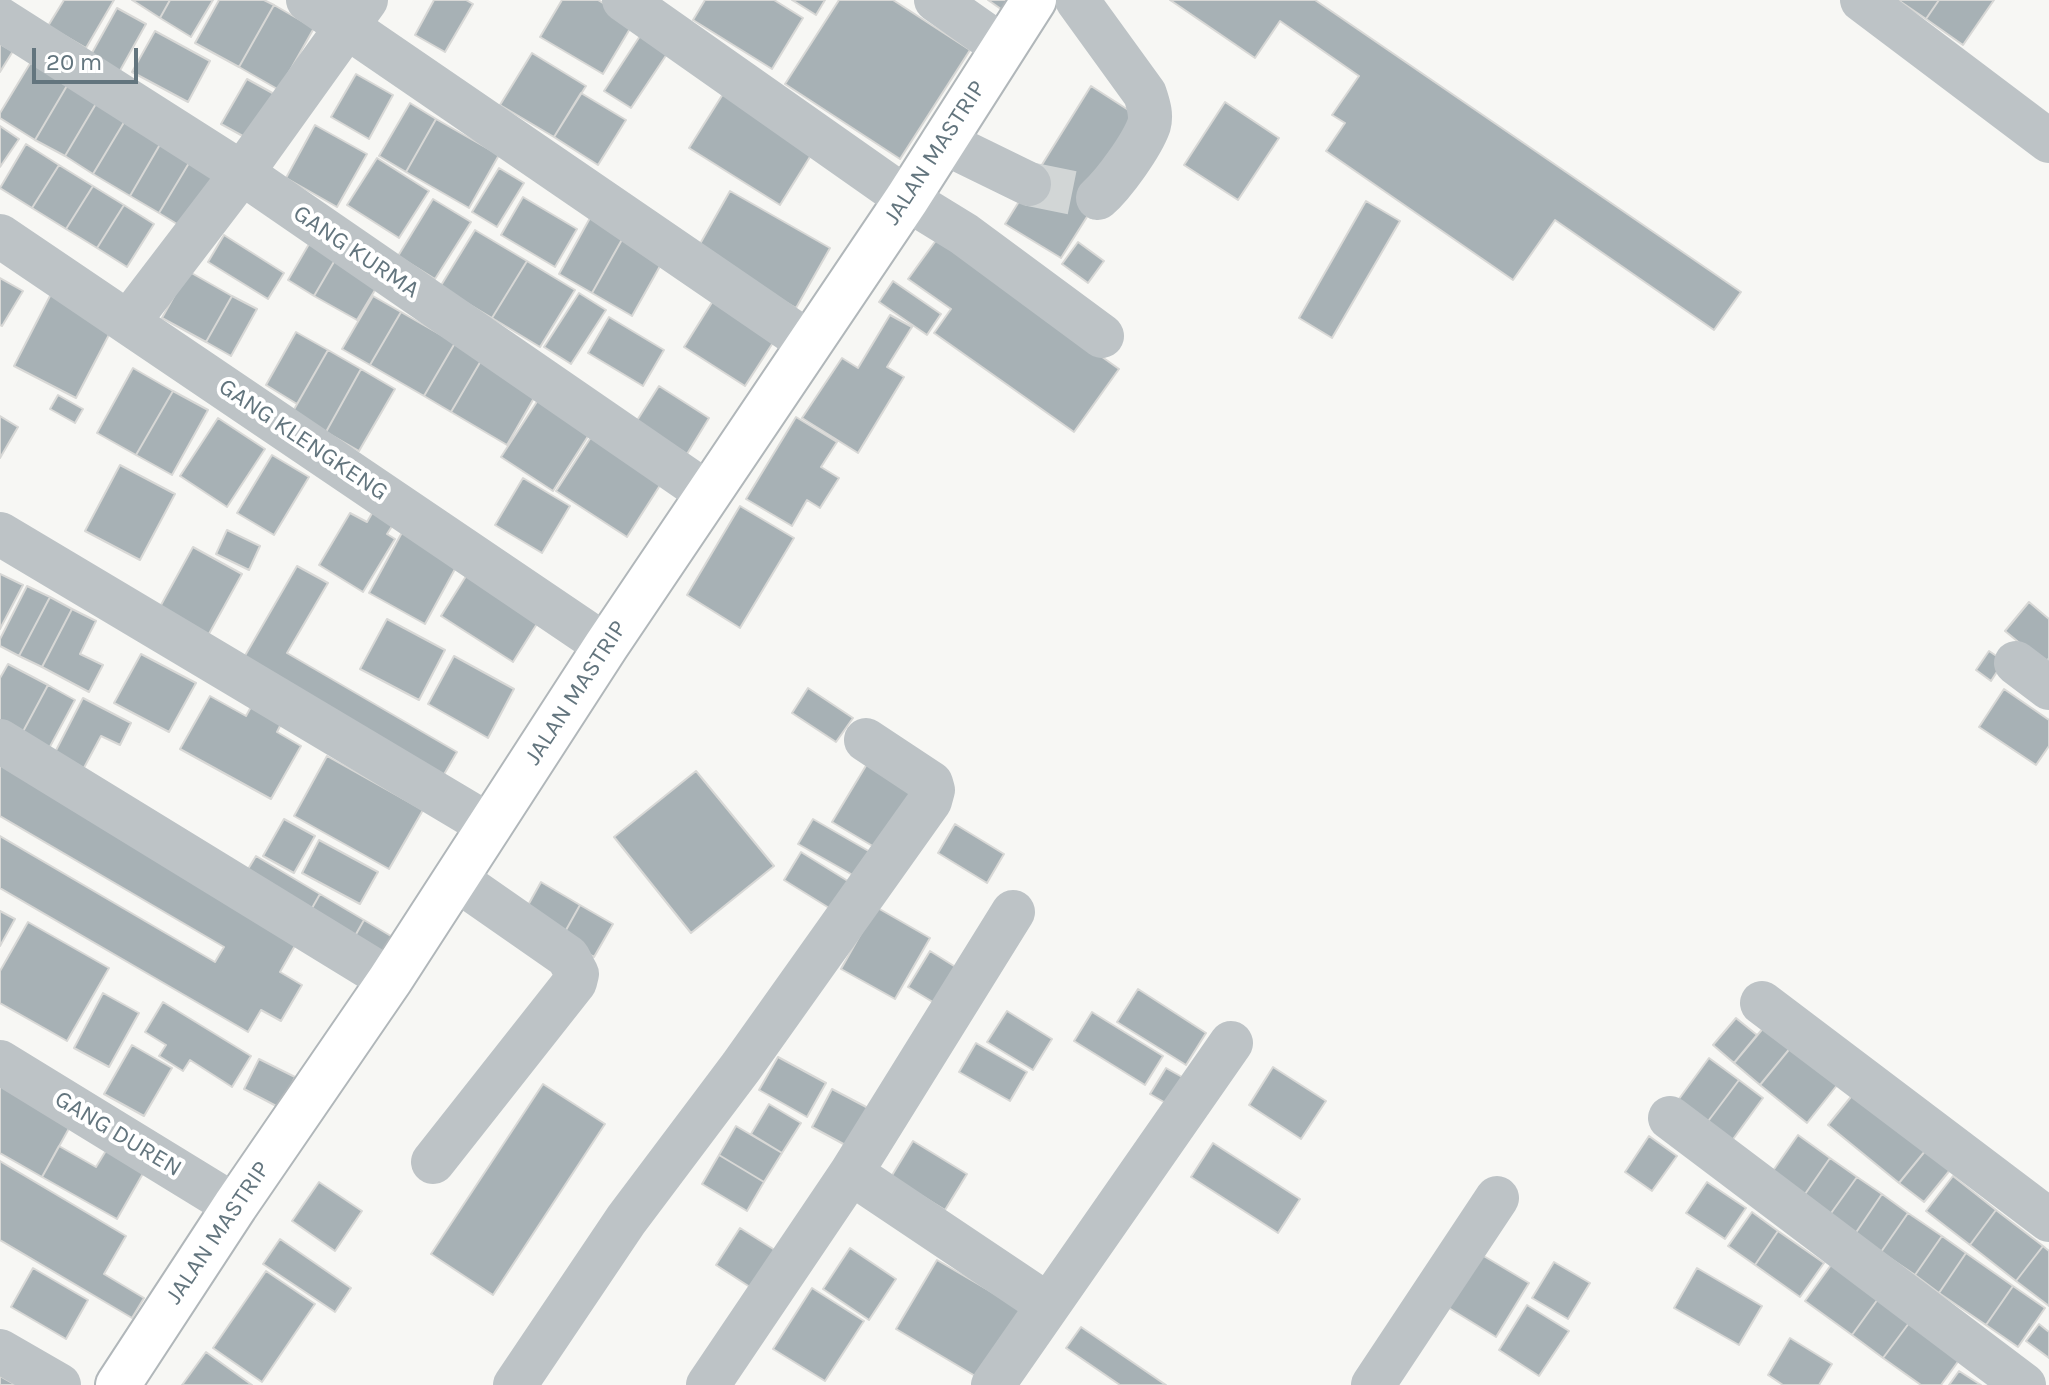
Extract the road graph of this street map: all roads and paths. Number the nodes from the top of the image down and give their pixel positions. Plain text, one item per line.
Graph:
1 (308, 0) edge
2 (624, 0) edge
3 (936, 0) edge
4 (1034, 0) edge
5 (1077, 0) edge
6 (1862, 0) edge
7 (357, 13) edge
8 (0, 19) edge
9 (1003, 47) junction
10 (2049, 141) edge
11 (943, 142) junction
12 (242, 173) junction
13 (1029, 184) tunnel mouth
14 (1098, 198) dead end
15 (907, 199) junction
16 (0, 236) edge
17 (129, 321) junction
18 (1102, 336) dead end
19 (809, 343) junction
20 (707, 493) junction
21 (0, 534) edge
22 (606, 646) junction
23 (866, 740) dead end
24 (0, 741) edge
25 (490, 826) junction
26 (456, 879) junction
27 (1013, 912) dead end
28 (390, 980) junction
29 (1762, 1003) dead end
30 (1231, 1043) dead end
31 (0, 1062) edge
32 (1670, 1118) dead end
33 (433, 1162) dead end
34 (851, 1173) junction
35 (1497, 1198) dead end
36 (235, 1206) junction
37 (2049, 1220) edge
38 (1048, 1305) junction
39 (0, 1351) edge
40 (59, 1385) edge
41 (118, 1385) edge
42 (515, 1385) edge
43 (708, 1385) edge
44 (993, 1385) edge
45 (1373, 1385) edge
46 (2024, 1385) edge

1 - 7 street
2 - 15 street
3 - 9 street
4 - 9 main road, JALAN MASTRIP
5 - 14 street
6 - 10 street
7 - 12 street
7 - 19 street
8 - 12 street, GANG KURMA
9 - 11 main road, JALAN MASTRIP
11 - 13 street
11 - 15 main road, JALAN MASTRIP
12 - 17 street
12 - 20 street, GANG KURMA
15 - 18 street
15 - 19 main road, JALAN MASTRIP
16 - 17 street, GANG KLENGKENG
17 - 22 street, GANG KLENGKENG
19 - 20 main road, JALAN MASTRIP
20 - 22 main road, JALAN MASTRIP
21 - 25 street
22 - 25 main road, JALAN MASTRIP
23 - 42 street
24 - 28 street
25 - 26 main road, JALAN MASTRIP
26 - 28 main road, JALAN MASTRIP
26 - 33 street
27 - 34 street
28 - 36 main road, JALAN MASTRIP
29 - 37 street
30 - 38 street
31 - 36 street, GANG DUREN
32 - 46 street
34 - 38 street
34 - 43 street
35 - 45 street
36 - 41 main road, JALAN MASTRIP
38 - 44 street
39 - 40 street

